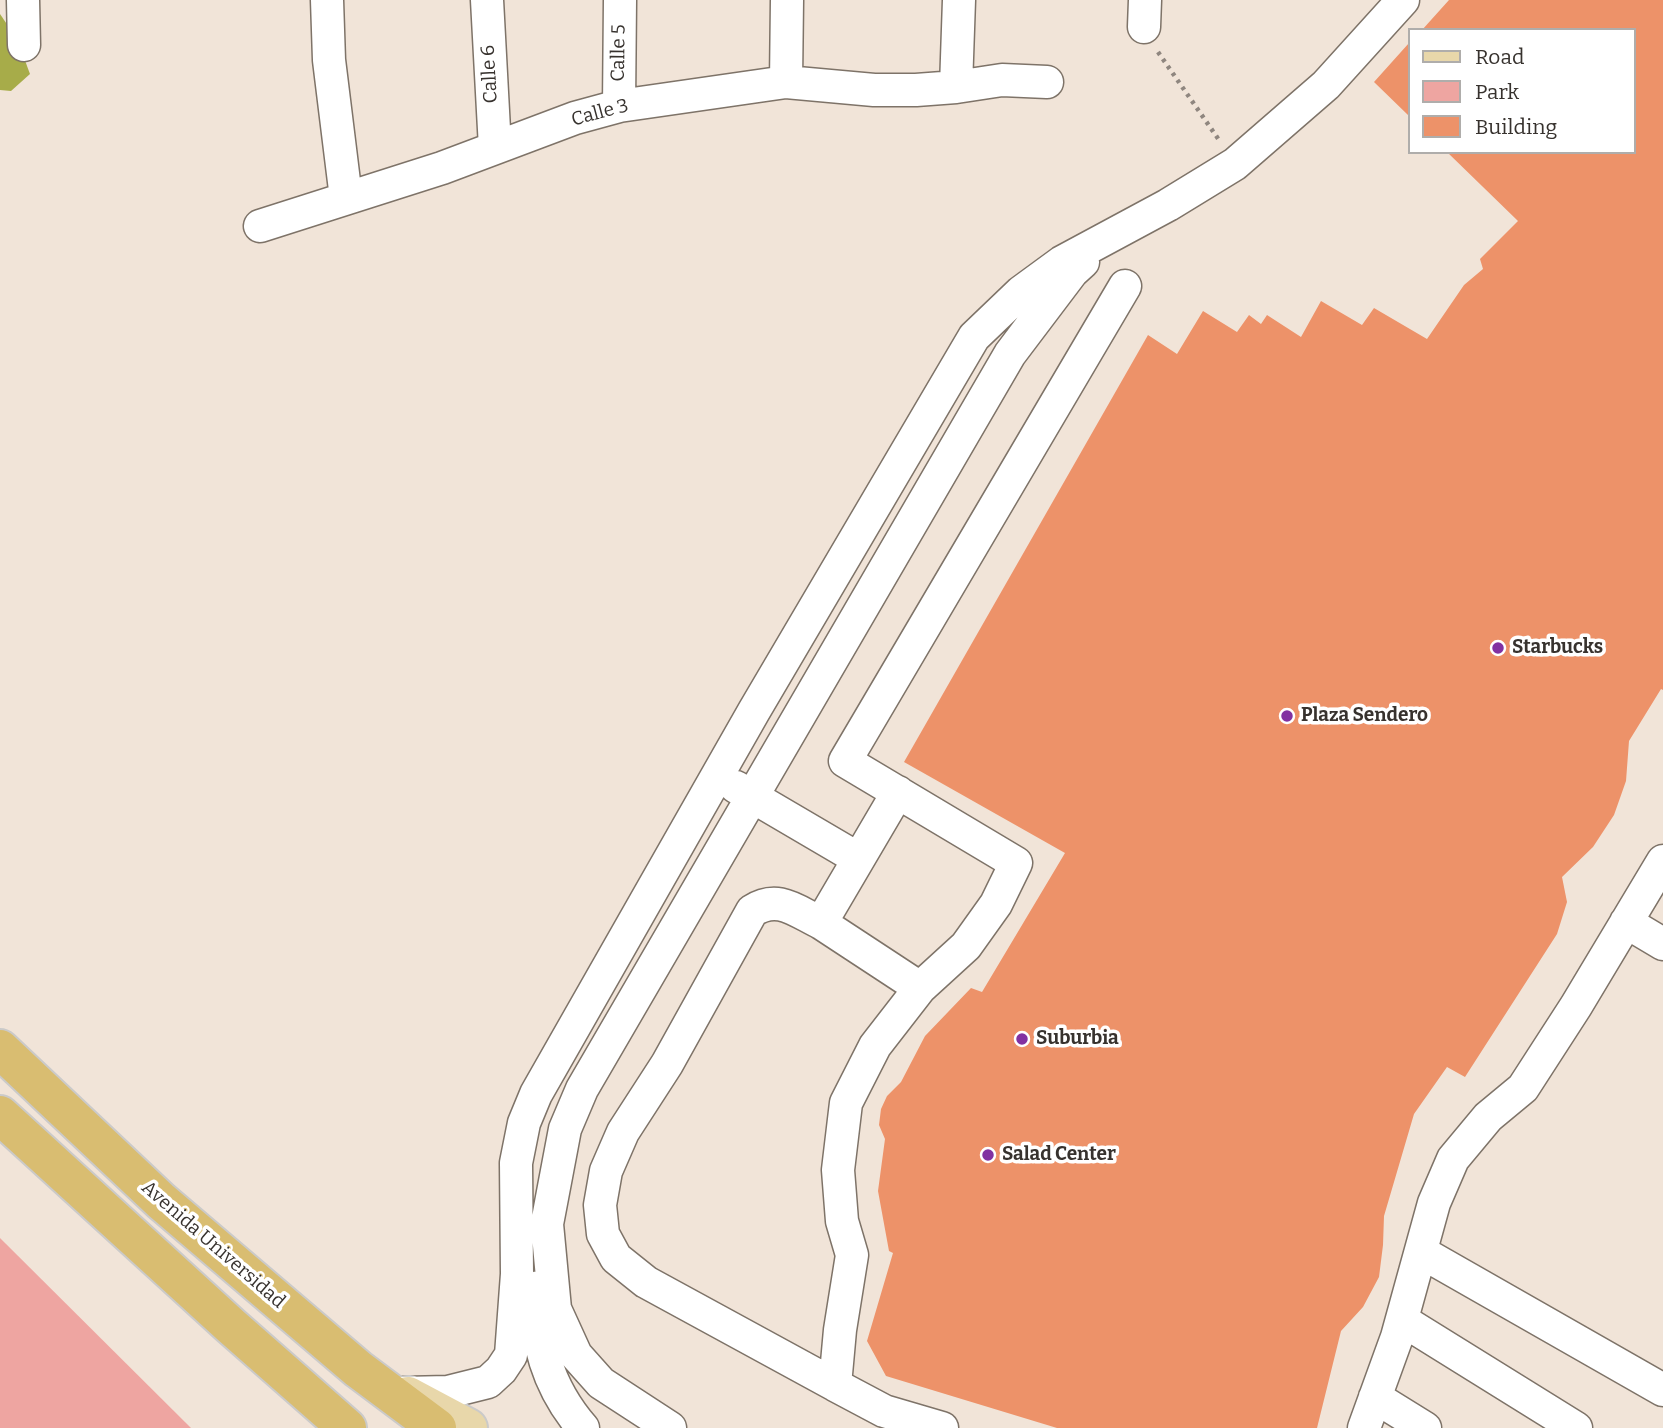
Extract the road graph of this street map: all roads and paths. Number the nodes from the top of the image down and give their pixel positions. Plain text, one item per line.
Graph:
1 (23, 0) edge
2 (327, 0) edge
3 (487, 0) edge
4 (620, 0) edge
5 (787, 0) edge
6 (959, 0) edge
7 (1403, 0) edge
8 (1148, 26) edge
9 (24, 45) dead end
10 (786, 82) junction
11 (1046, 82) dead end
12 (956, 87) junction
13 (619, 106) junction
14 (495, 148) junction
15 (1225, 149) dead end
16 (346, 198) junction
17 (260, 226) dead end
18 (1109, 237) junction
19 (1125, 286) dead end
20 (716, 776) junction
21 (898, 792) junction
22 (754, 796) junction
23 (858, 858) junction
24 (1661, 867) edge
25 (1626, 922) junction
26 (821, 923) junction
27 (1663, 944) edge
28 (920, 988) junction
29 (0, 1049) edge
30 (0, 1115) edge
31 (547, 1224) junction
32 (1420, 1252) junction
33 (1402, 1320) junction
34 (358, 1369) junction
35 (835, 1385) junction
36 (1663, 1390) edge
37 (403, 1393) junction
38 (1375, 1397) junction
39 (340, 1422) edge
40 (437, 1428) edge
41 (468, 1428) edge
42 (583, 1428) edge
43 (670, 1428) edge
44 (942, 1428) edge
45 (1364, 1428) edge
46 (1425, 1428) edge
47 (1576, 1428) edge

1 - 9 street
2 - 16 street
3 - 14 street, Calle 6
4 - 13 street, Calle 5
5 - 10 street
6 - 12 street
7 - 18 street
8 - 15 path
10 - 12 street, Calle 3
10 - 13 street, Calle 3
11 - 12 street, Calle 3
13 - 14 street, Calle 3
14 - 16 street, Calle 3
16 - 17 street, Calle 3
18 - 20 street
18 - 22 street
19 - 21 street
20 - 22 street
20 - 37 street
21 - 23 street
21 - 28 street
22 - 23 street
22 - 31 street
23 - 26 street
24 - 25 street
25 - 27 street
25 - 32 street
26 - 28 street
26 - 35 street
28 - 35 street
29 - 34 highway, Avenida Universidad
30 - 39 highway
31 - 42 street
31 - 43 street
32 - 33 street
32 - 36 street
33 - 38 street
33 - 47 street
34 - 37 main road
34 - 40 highway, Avenida Universidad
35 - 44 street
37 - 41 main road
38 - 45 street
38 - 46 street

